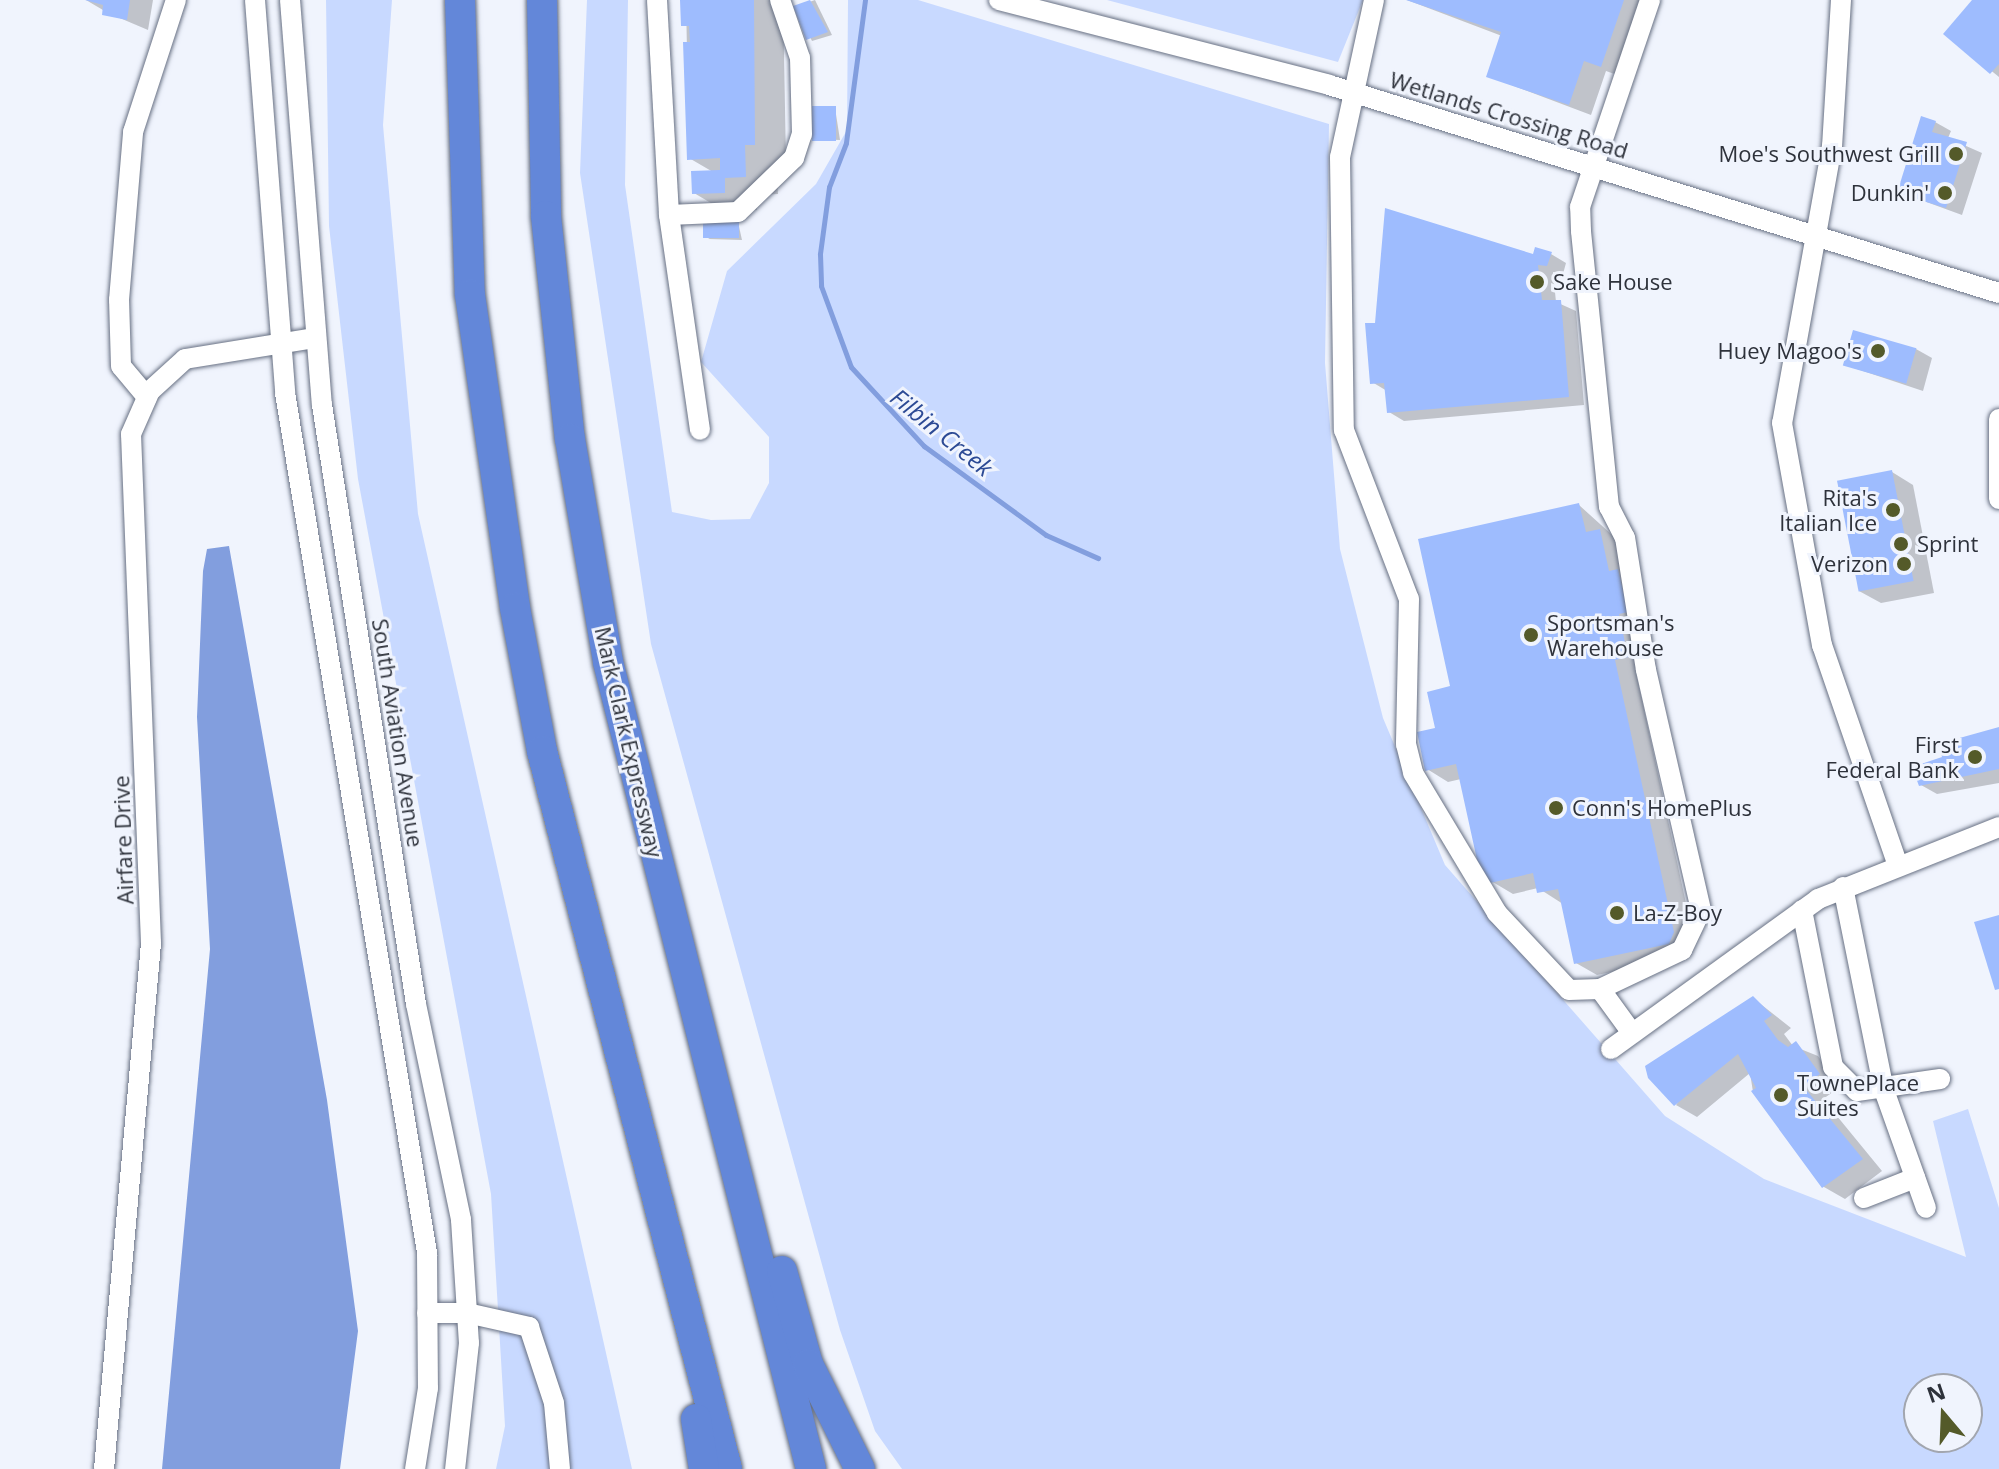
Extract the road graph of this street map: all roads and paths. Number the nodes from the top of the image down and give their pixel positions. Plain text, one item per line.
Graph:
1 (176, 0) edge
2 (255, 0) edge
3 (290, 0) edge
4 (460, 0) edge
5 (542, 0) edge
6 (657, 0) edge
7 (780, 0) edge
8 (999, 0) edge
9 (1374, 0) edge
10 (1650, 0) edge
11 (1841, 0) edge
12 (1351, 91) junction
13 (1596, 168) junction
14 (669, 215) junction
15 (1814, 236) junction
16 (1999, 293) edge
17 (315, 338) junction
18 (280, 343) junction
19 (147, 397) junction
20 (1999, 419) edge
21 (700, 430) dead end
22 (1999, 499) edge
23 (626, 736) junction
24 (1999, 827) edge
25 (1897, 863) junction
26 (1843, 887) junction
27 (1802, 910) junction
28 (1600, 989) junction
29 (1632, 1033) junction
30 (1611, 1049) dead end
31 (620, 1057) junction
32 (1940, 1079) dead end
33 (1884, 1090) junction
34 (1915, 1178) junction
35 (1864, 1198) dead end
36 (1926, 1208) dead end
37 (427, 1313) junction
38 (467, 1313) junction
39 (104, 1469) edge
40 (415, 1469) edge
41 (455, 1469) edge
42 (560, 1469) edge
43 (704, 1469) edge
44 (727, 1469) edge
45 (811, 1469) edge
46 (860, 1469) edge

1 - 19 street
2 - 18 street
3 - 17 street, South Aviation Avenue
4 - 31 highway
5 - 23 highway, Mark Clark Expressway
6 - 14 street
7 - 14 street
8 - 12 street, Wetlands Crossing Road
9 - 12 street
10 - 13 street
11 - 15 street
12 - 13 street, Wetlands Crossing Road
12 - 28 street
13 - 15 street, Wetlands Crossing Road
13 - 28 street
14 - 21 street
15 - 16 street, Wetlands Crossing Road
15 - 25 street
17 - 18 street
17 - 38 street, South Aviation Avenue
18 - 19 street
18 - 37 street
19 - 39 street, Airfare Drive
20 - 22 street
23 - 45 highway, Mark Clark Expressway
23 - 46 highway
24 - 25 street
25 - 26 street
26 - 27 street
26 - 33 street
27 - 29 street
27 - 33 street
28 - 29 street
29 - 30 street
31 - 43 highway
31 - 44 highway
32 - 33 street
33 - 34 street
34 - 35 street
34 - 36 street
37 - 38 street
37 - 40 street
38 - 41 street, South Aviation Avenue
38 - 42 street

